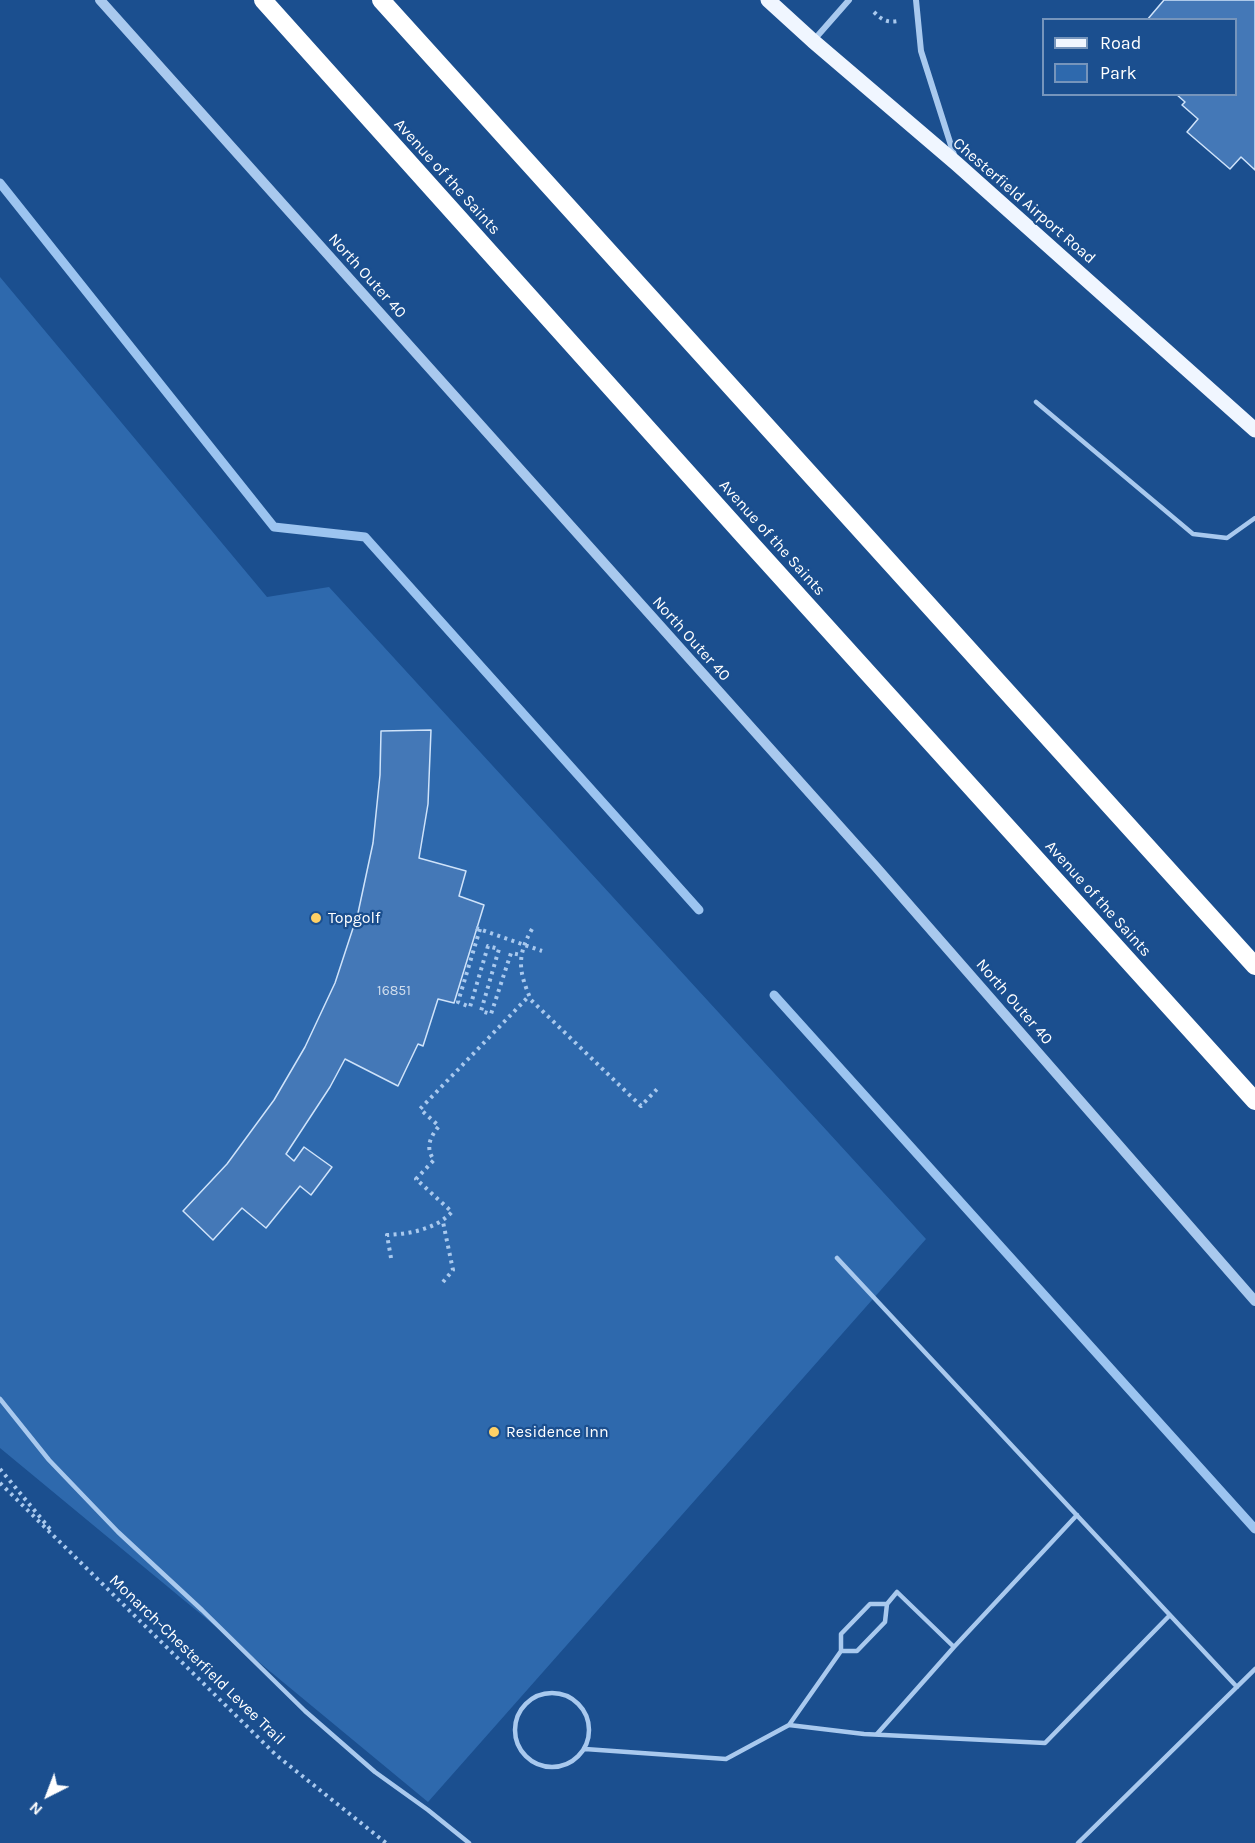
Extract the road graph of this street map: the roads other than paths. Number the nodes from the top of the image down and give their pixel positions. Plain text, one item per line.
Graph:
1 (100, 0) edge
2 (263, 0) edge
3 (381, 0) edge
4 (768, 0) edge
5 (849, 0) edge
6 (916, 0) edge
7 (813, 41) junction
8 (957, 164) junction
9 (1036, 402) dead end
10 (1255, 430) edge
11 (1255, 518) edge
12 (1255, 966) edge
13 (1255, 1101) edge
14 (837, 1258) dead end
15 (1255, 1301) edge
16 (0, 1398) edge
17 (1077, 1515) junction
18 (887, 1604) junction
19 (1170, 1615) junction
20 (954, 1647) junction
21 (841, 1651) junction
22 (1255, 1669) edge
23 (1237, 1687) junction
24 (789, 1725) junction
25 (877, 1734) junction
26 (585, 1749) junction
27 (469, 1843) edge
28 (1078, 1843) edge

1 - 15 street, North Outer 40
2 - 13 highway, Avenue of the Saints
3 - 12 highway
4 - 7 main road, Chesterfield Airport Road
5 - 7 street
6 - 8 street
7 - 8 main road, Chesterfield Airport Road
8 - 10 main road, Chesterfield Airport Road
9 - 11 lane
14 - 17 lane
16 - 27 lane
17 - 19 lane
17 - 20 lane
18 - 20 lane
18 - 21 lane
18 - 21 lane
19 - 23 lane
19 - 25 lane
20 - 25 lane
21 - 24 lane
22 - 23 lane
23 - 28 lane
24 - 25 lane
24 - 26 lane
26 - 26 lane

